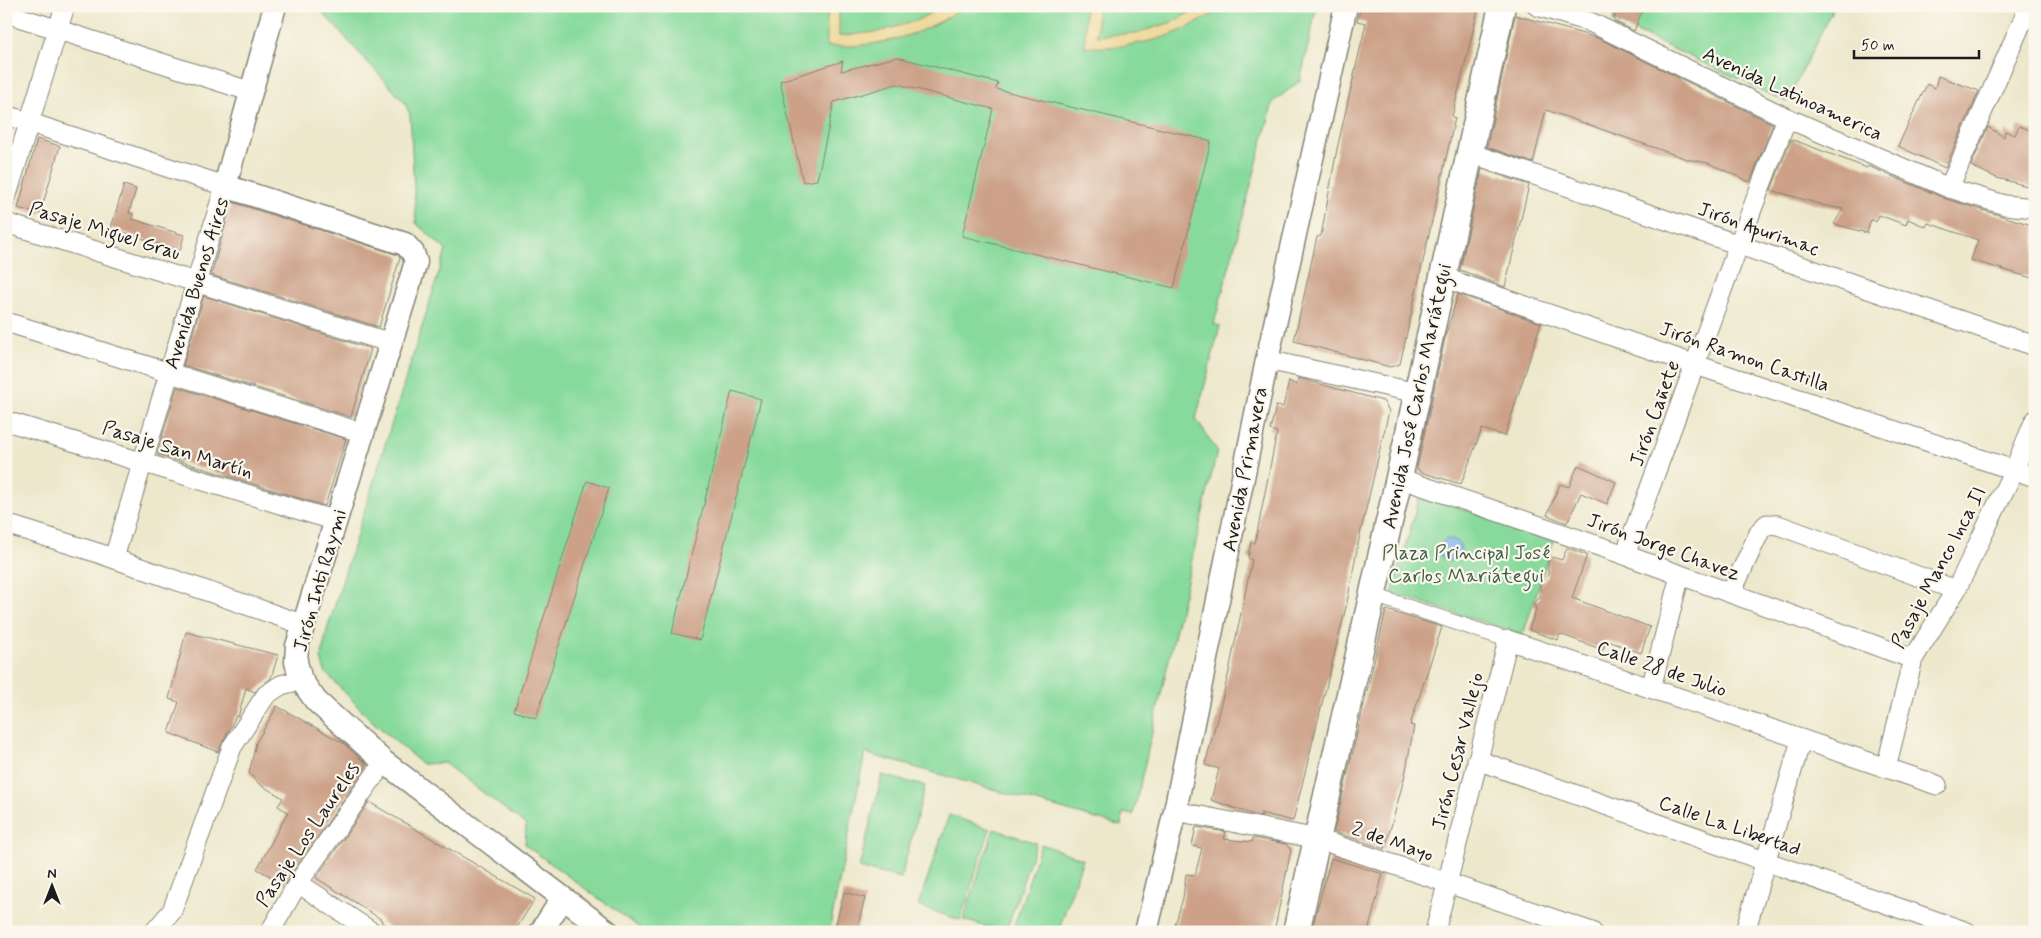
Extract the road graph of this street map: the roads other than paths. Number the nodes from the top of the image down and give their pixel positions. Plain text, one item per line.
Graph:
1 (65, 6) edge
2 (275, 6) edge
3 (1346, 6) edge
4 (1502, 6) edge
5 (1536, 6) edge
6 (2029, 6) edge
7 (6, 13) edge
8 (58, 30) junction
9 (252, 92) junction
10 (6, 115) edge
11 (1787, 118) junction
12 (29, 123) junction
13 (1470, 153) junction
14 (225, 186) junction
15 (1948, 188) junction
16 (6, 198) edge
17 (2035, 208) edge
18 (6, 223) edge
19 (1737, 244) junction
20 (1442, 277) junction
21 (197, 282) junction
22 (6, 322) edge
23 (391, 342) junction
24 (2035, 346) edge
25 (1266, 360) junction
26 (1696, 365) junction
27 (169, 373) junction
28 (1417, 393) junction
29 (2035, 420) edge
30 (6, 421) edge
31 (363, 433) junction
32 (142, 462) junction
33 (2014, 470) junction
34 (2035, 477) edge
35 (1399, 478) junction
36 (336, 521) junction
37 (6, 524) edge
38 (1625, 554) junction
39 (114, 558) junction
40 (1680, 575) junction
41 (1956, 590) junction
42 (1731, 594) junction
43 (1373, 595) junction
44 (304, 625) junction
45 (1508, 640) junction
46 (1913, 660) junction
47 (301, 680) junction
48 (1651, 688) junction
49 (1801, 740) junction
50 (1477, 760) junction
51 (384, 762) junction
52 (1886, 768) junction
53 (1937, 785) dead end
54 (1175, 811) junction
55 (1318, 840) junction
56 (1766, 861) junction
57 (298, 883) junction
58 (1447, 883) junction
59 (562, 899) junction
60 (154, 932) edge
61 (270, 932) edge
62 (372, 932) edge
63 (541, 932) edge
64 (608, 932) edge
65 (1146, 932) edge
66 (1296, 932) edge
67 (1435, 932) edge
68 (1592, 932) edge
69 (1745, 932) edge
70 (1967, 932) edge

1 - 8 street
2 - 9 street, Avenida Buenos Aires
3 - 25 street, Avenida Primavera
4 - 13 main road, Avenida José Carlos Mariátegui
5 - 11 street, Avenida Latinoamerica
6 - 15 street
7 - 8 street
8 - 9 street
8 - 12 street
9 - 14 street, Avenida Buenos Aires
10 - 12 street
11 - 15 street, Avenida Latinoamerica
11 - 19 street, Jirón Cañete
12 - 14 street
12 - 16 street
13 - 19 street, Jirón Apurimac
13 - 20 main road, Avenida José Carlos Mariátegui
14 - 21 street, Avenida Buenos Aires
14 - 23 street, Jirón Inti Raymi
15 - 17 street, Avenida Latinoamerica
18 - 21 street, Pasaje Miguel Grau
19 - 24 street, Jirón Apurimac
19 - 26 street, Jirón Cañete
20 - 26 street, Jirón Ramon Castilla
20 - 28 main road, Avenida José Carlos Mariátegui
21 - 23 street, Pasaje Miguel Grau
21 - 27 street, Avenida Buenos Aires
22 - 27 street
23 - 31 street, Jirón Inti Raymi
25 - 28 street
25 - 54 street, Avenida Primavera
26 - 33 street, Jirón Ramon Castilla
26 - 38 street, Jirón Cañete
27 - 31 street
27 - 32 street, Avenida Buenos Aires
28 - 35 main road, Avenida José Carlos Mariátegui
29 - 33 street, Pasaje Manco Inca II
30 - 32 street, Pasaje San Martín
31 - 36 street, Jirón Inti Raymi
32 - 36 street, Pasaje San Martín
32 - 39 street, Avenida Buenos Aires
33 - 34 street, Jirón Ramon Castilla
33 - 41 street, Pasaje Manco Inca II
35 - 38 street, Jirón Jorge Chavez
35 - 43 main road, Avenida José Carlos Mariátegui
36 - 44 street, Jirón Inti Raymi
37 - 39 street
38 - 40 street, Jirón Jorge Chavez
39 - 44 street
40 - 42 street, Jirón Jorge Chavez
40 - 48 street
41 - 42 street
41 - 46 street, Pasaje Manco Inca II
42 - 46 street, Jirón Jorge Chavez
43 - 45 street, Calle 28 de Julio
43 - 55 main road, Avenida José Carlos Mariátegui
44 - 47 street, Jirón Inti Raymi
45 - 48 street, Calle 28 de Julio
45 - 50 street, Jirón Cesar Vallejo
46 - 52 street, Pasaje Manco Inca II
47 - 51 street, Jirón Inti Raymi
47 - 60 street
48 - 49 street, Calle 28 de Julio
49 - 52 street, Calle 28 de Julio
49 - 56 street
50 - 56 street, Calle La Libertad
50 - 58 street, Jirón Cesar Vallejo
51 - 57 street, Pasaje Los Laureles
51 - 59 street, Jirón Inti Raymi
52 - 53 street, Calle 28 de Julio
54 - 55 street, 2 de Mayo
54 - 65 street, Avenida Primavera
55 - 58 street, 2 de Mayo
55 - 66 main road, Avenida José Carlos Mariátegui
56 - 69 street
56 - 70 street, Calle La Libertad
57 - 61 street, Pasaje Los Laureles
57 - 62 street
58 - 67 street, Jirón Cesar Vallejo
58 - 68 street, 2 de Mayo
59 - 63 street
59 - 64 street, Jirón Inti Raymi

